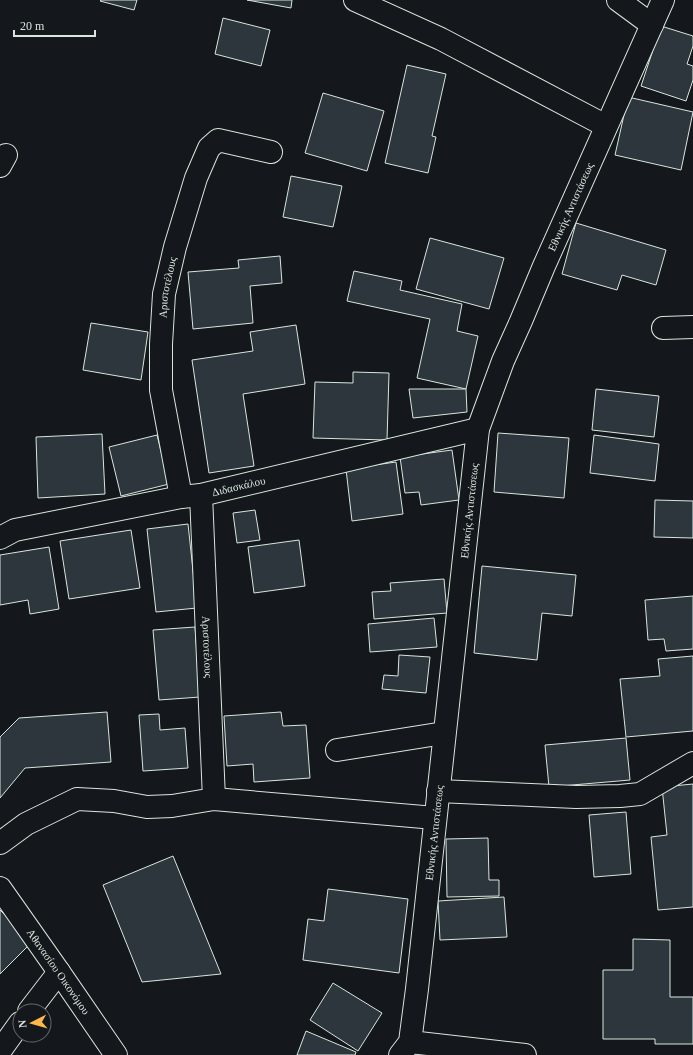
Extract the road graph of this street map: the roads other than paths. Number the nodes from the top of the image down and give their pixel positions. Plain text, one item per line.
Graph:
1 (355, 0) edge
2 (618, 0) edge
3 (663, 0) edge
4 (652, 25) junction
5 (606, 126) junction
6 (271, 152) dead end
7 (693, 326) edge
8 (663, 328) dead end
9 (478, 429) junction
10 (191, 496) junction
11 (5, 528) edge
12 (444, 733) junction
13 (337, 750) dead end
14 (693, 764) edge
15 (438, 791) junction
16 (214, 799) junction
17 (435, 818) junction
18 (0, 843) edge
19 (0, 888) edge
20 (59, 972) junction
21 (35, 1003) edge
22 (12, 1034) edge
23 (405, 1048) edge
24 (0, 1051) edge
25 (116, 1055) edge
26 (525, 1055) edge

1 - 5 street
2 - 4 street
3 - 4 street, Εθνικής Αντιστάσεως
4 - 5 street, Εθνικής Αντιστάσεως
5 - 9 street, Εθνικής Αντιστάσεως
6 - 10 street, Αριστοτέλους
7 - 8 street
9 - 10 street, Διδασκάλου
9 - 12 street, Εθνικής Αντιστάσεως
10 - 11 street, Διδασκάλου
10 - 16 street, Αριστοτέλους
12 - 13 street
12 - 15 street, Εθνικής Αντιστάσεως
14 - 15 street
15 - 17 street, Εθνικής Αντιστάσεως
16 - 17 street
16 - 18 street
17 - 23 street, Εθνικής Αντιστάσεως
19 - 20 street, Αθανασίου Οικονόμου
20 - 21 street
20 - 25 street, Αθανασίου Οικονόμου
22 - 24 street
23 - 26 street

